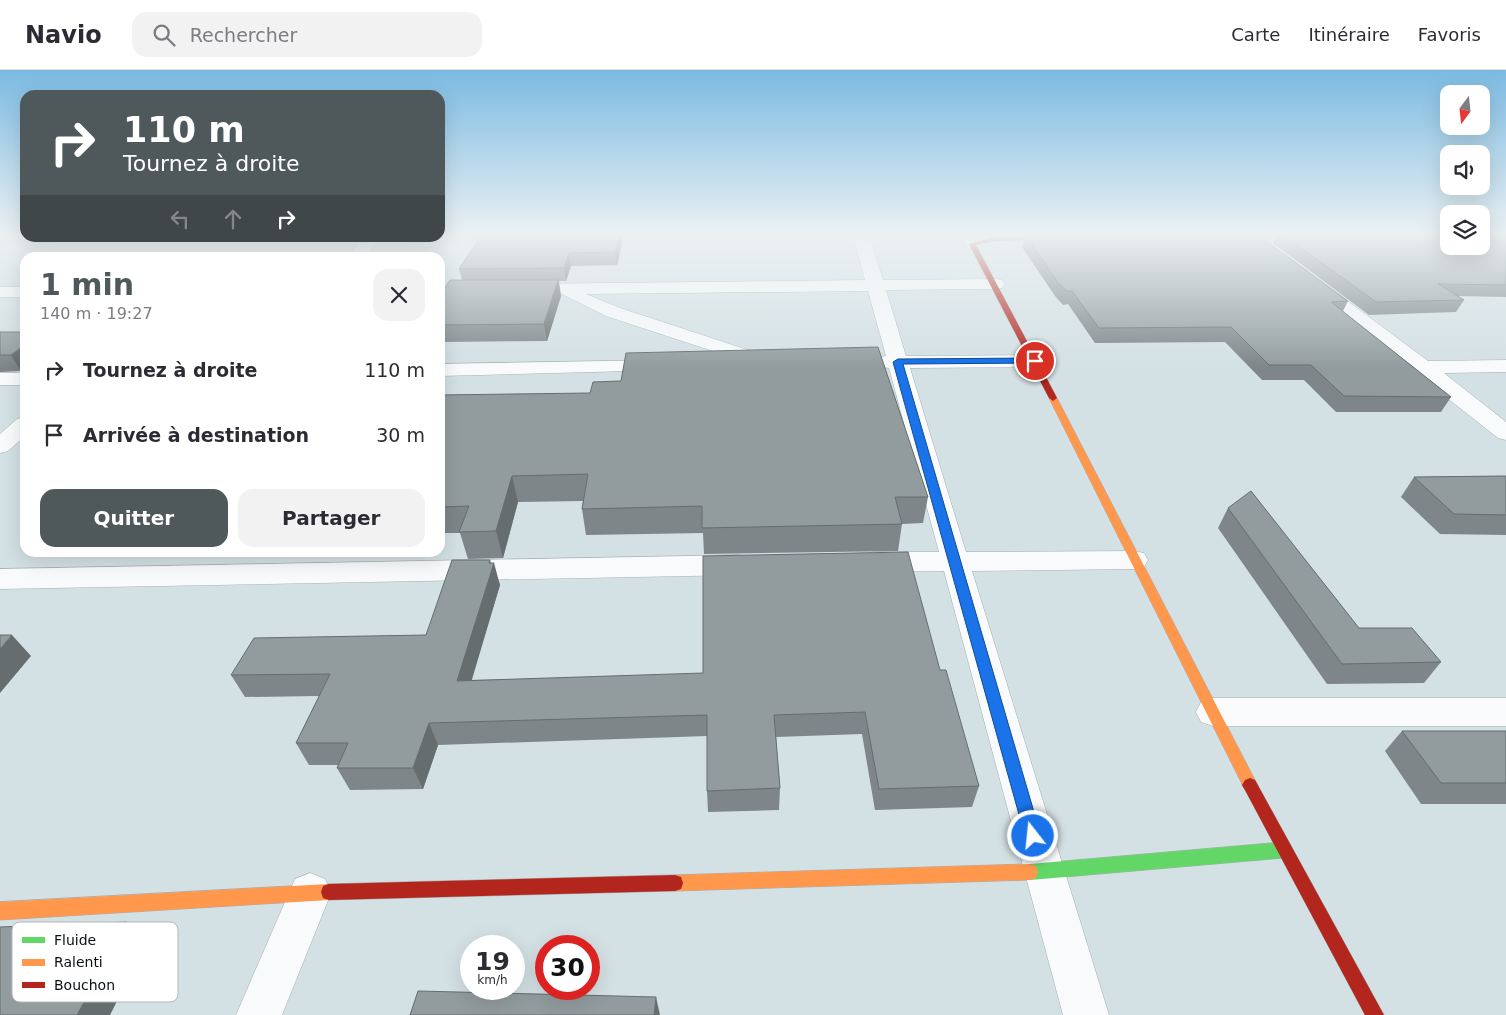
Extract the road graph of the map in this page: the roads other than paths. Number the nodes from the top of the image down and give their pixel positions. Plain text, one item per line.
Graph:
1 (873, 279) edge
2 (993, 279) edge
3 (1307, 279) edge
4 (996, 284) junction
5 (875, 286) junction
6 (506, 289) edge
7 (562, 289) junction
8 (0, 292) edge
9 (20, 292) edge
10 (1035, 361) junction
11 (858, 362) edge
12 (898, 362) junction
13 (710, 365) edge
14 (680, 366) edge
15 (1506, 366) edge
16 (1423, 367) junction
17 (445, 370) edge
18 (0, 379) edge
19 (20, 379) edge
20 (20, 428) edge
21 (1506, 433) edge
22 (0, 446) edge
23 (955, 560) junction
24 (1134, 560) junction
25 (846, 563) edge
26 (766, 564) edge
27 (0, 579) edge
28 (1213, 712) junction
29 (1506, 712) edge
30 (1284, 850) junction
31 (1043, 872) junction
32 (310, 892) junction
33 (0, 910) edge
34 (259, 1015) edge
35 (1086, 1015) edge
36 (1375, 1015) edge

1 - 5 street
2 - 4 main road
3 - 16 street
4 - 5 street
4 - 10 main road
5 - 7 street
5 - 12 street
6 - 7 street
7 - 13 street
8 - 9 street
10 - 12 street
10 - 24 main road
11 - 12 street
12 - 23 street
14 - 17 street
15 - 16 street
16 - 21 street
18 - 19 street
20 - 22 street
23 - 24 street
23 - 25 street
23 - 31 street
24 - 28 main road
26 - 27 street
28 - 29 street
28 - 30 main road
30 - 31 main road
30 - 36 main road
31 - 32 main road
31 - 35 street
32 - 33 main road
32 - 34 street

